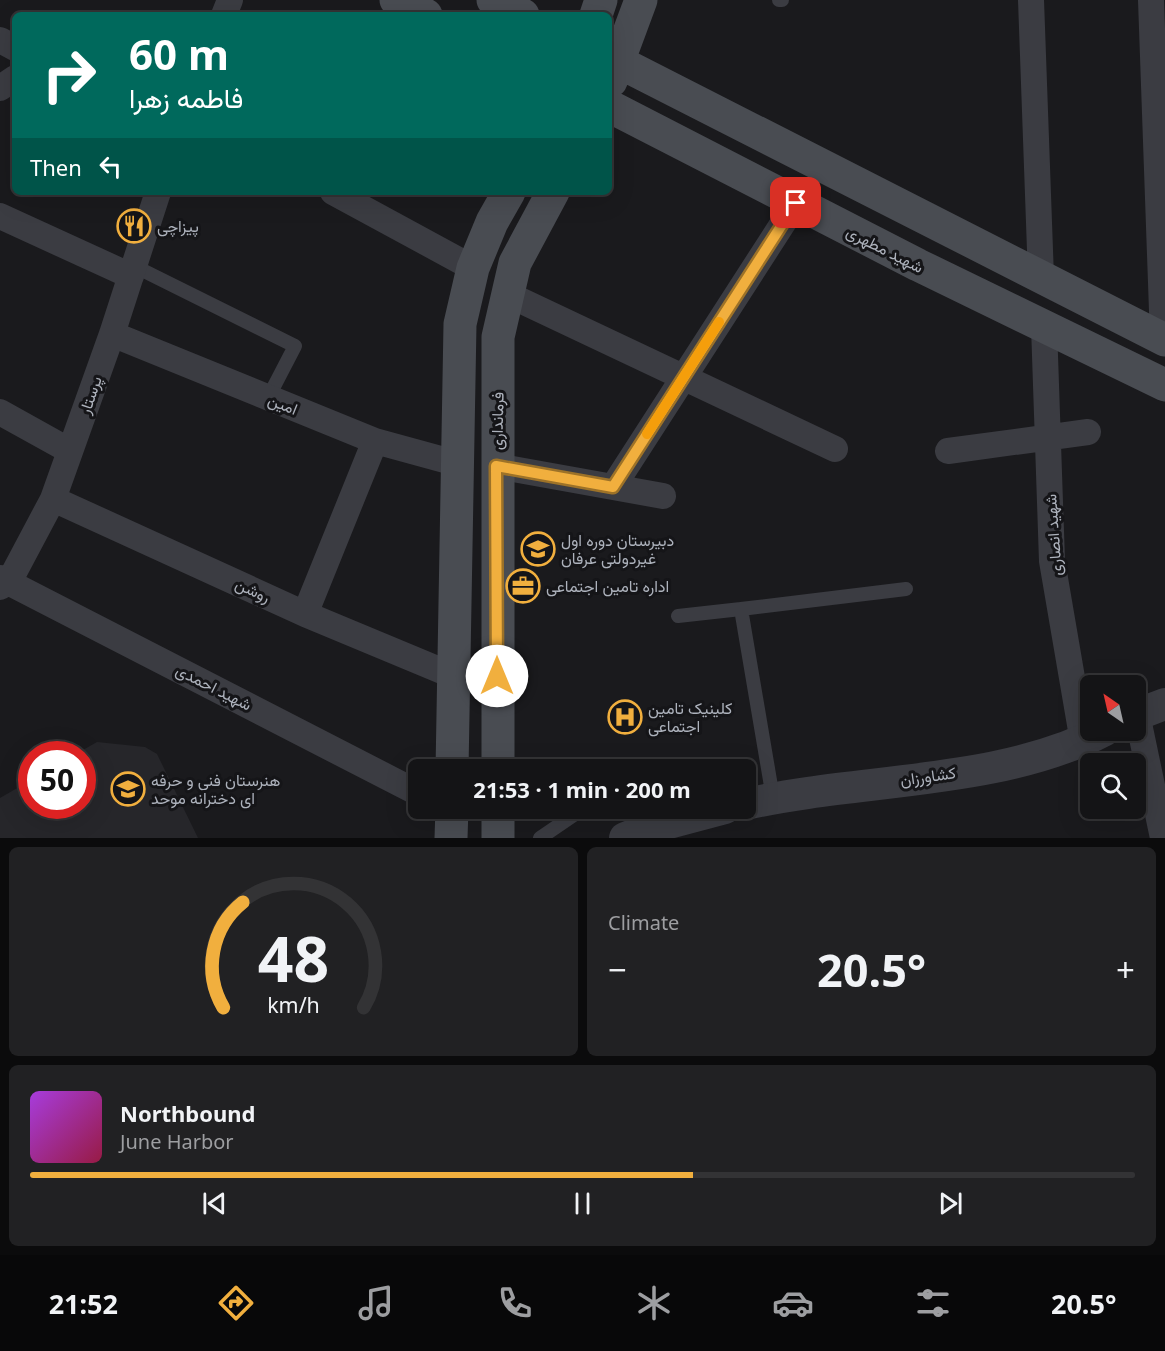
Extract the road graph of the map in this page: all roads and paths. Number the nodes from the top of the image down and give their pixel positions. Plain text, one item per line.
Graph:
1 (396, 0) edge
2 (493, 0) edge
3 (641, 0) edge
4 (1031, 0) edge
5 (1151, 0) edge
6 (420, 12) edge
7 (517, 12) edge
8 (612, 68) edge
9 (612, 108) edge
10 (157, 195) edge
11 (339, 195) edge
12 (508, 195) edge
13 (551, 195) edge
14 (796, 203) junction
15 (0, 216) edge
16 (473, 268) junction
17 (132, 271) junction
18 (1041, 278) junction
19 (507, 294) junction
20 (1044, 326) junction
21 (112, 334) junction
22 (1164, 340) edge
23 (683, 379) junction
24 (1165, 384) edge
25 (268, 398) junction
26 (0, 412) edge
27 (1088, 432) dead end
28 (1048, 438) junction
29 (375, 441) junction
30 (835, 449) dead end
31 (948, 451) dead end
32 (70, 452) junction
33 (459, 464) junction
34 (496, 466) junction
35 (613, 487) junction
36 (663, 496) dead end
37 (53, 499) junction
38 (3, 582) edge
39 (906, 589) dead end
40 (741, 609) junction
41 (305, 614) junction
42 (678, 616) dead end
43 (454, 676) junction
44 (1080, 678) edge
45 (1146, 711) edge
46 (1080, 741) edge
47 (452, 759) edge
48 (498, 759) edge
49 (408, 788) edge
50 (759, 801) edge
51 (498, 819) edge
52 (568, 819) edge
53 (691, 819) edge
54 (642, 835) edge
55 (498, 838) edge
56 (540, 838) edge
57 (1163, 838) edge

1 - 6 main road
2 - 7 main road
3 - 8 main road
4 - 18 street
5 - 22 street
8 - 18 main road
9 - 14 main road, شهید مطهری
10 - 17 street, پرستار
11 - 16 street
12 - 16 main road
13 - 19 main road, فرمانداری
14 - 20 main road, شهید مطهری
14 - 23 street
15 - 17 street
16 - 33 main road
17 - 21 street, پرستار
17 - 25 lane
18 - 22 main road
19 - 23 street
19 - 34 main road, فرمانداری
20 - 24 main road, شهید مطهری
20 - 28 street, شهید انصاری
21 - 25 street, امین
21 - 32 street, پرستار
23 - 30 street
23 - 35 street
25 - 29 street, امین
26 - 32 street
27 - 28 street
28 - 31 street
28 - 44 street, شهید انصاری
29 - 33 street, امین
29 - 41 street
32 - 37 street, پرستار
33 - 34 main road
33 - 43 main road
34 - 35 street
34 - 48 main road, فرمانداری
35 - 36 street
37 - 38 street, پرستار
37 - 41 street, روشن
38 - 49 street, شهید احمدی
39 - 40 lane
40 - 42 lane
40 - 50 lane
41 - 43 street, روشن
43 - 47 main road
45 - 57 street
46 - 50 street, کشاورزان
51 - 55 main road
52 - 56 lane
53 - 54 street

